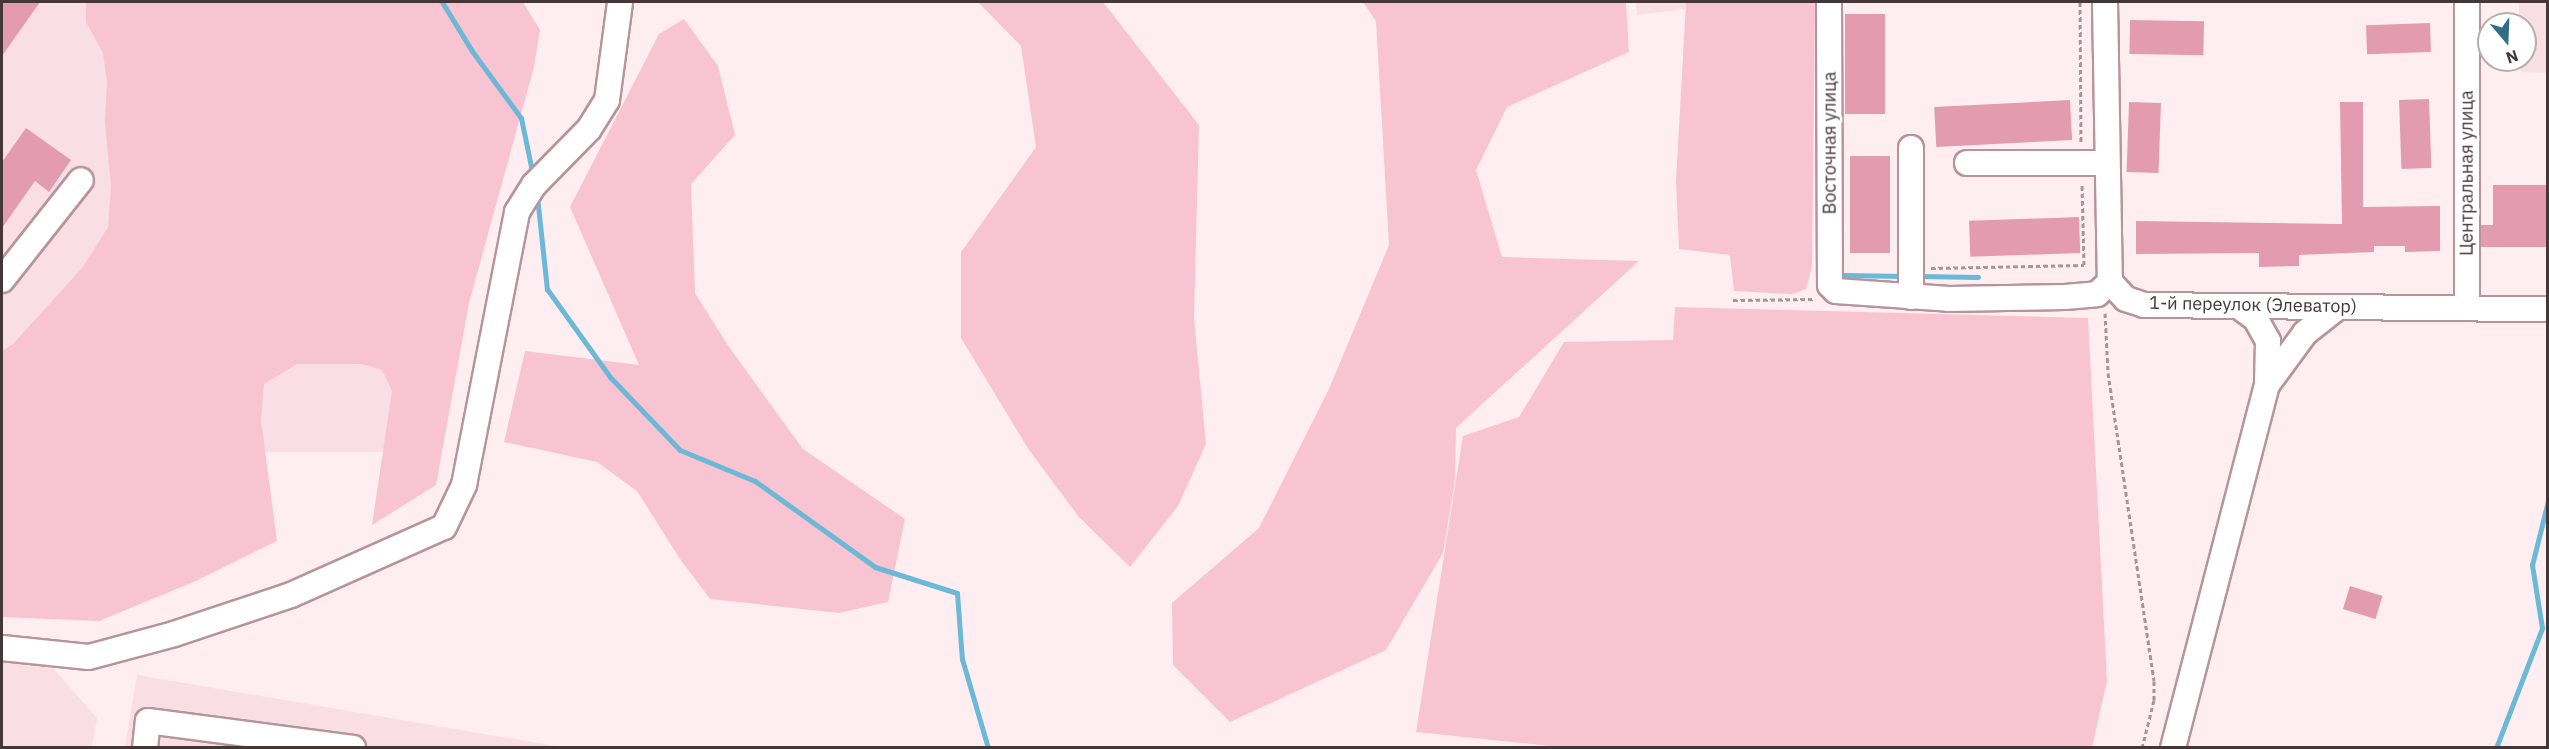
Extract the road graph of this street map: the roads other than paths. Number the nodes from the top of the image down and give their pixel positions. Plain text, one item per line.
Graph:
1 (620, 2) edge
2 (1829, 2) edge
3 (2105, 2) edge
4 (2467, 2) edge
5 (1911, 148) dead end
6 (1967, 163) dead end
7 (2105, 163) junction
8 (81, 180) dead end
9 (2, 280) edge
10 (2110, 282) junction
11 (1911, 297) junction
12 (2238, 306) junction
13 (2338, 307) junction
14 (2467, 308) junction
15 (2547, 309) edge
16 (2267, 385) junction
17 (2, 648) edge
18 (145, 747) edge
19 (353, 747) edge
20 (2173, 747) edge

1 - 17 street
2 - 11 street, Восточная улица
3 - 7 street
4 - 14 street, Центральная улица
5 - 11 street
6 - 7 street
7 - 10 street
8 - 9 street
10 - 11 street
10 - 12 street, 1-й переулок (Элеватор)
12 - 13 street, 1-й переулок (Элеватор)
12 - 16 street
13 - 14 street, 1-й переулок (Элеватор)
13 - 16 street
14 - 15 street, 1-й переулок (Элеватор)
16 - 20 street
18 - 19 street

